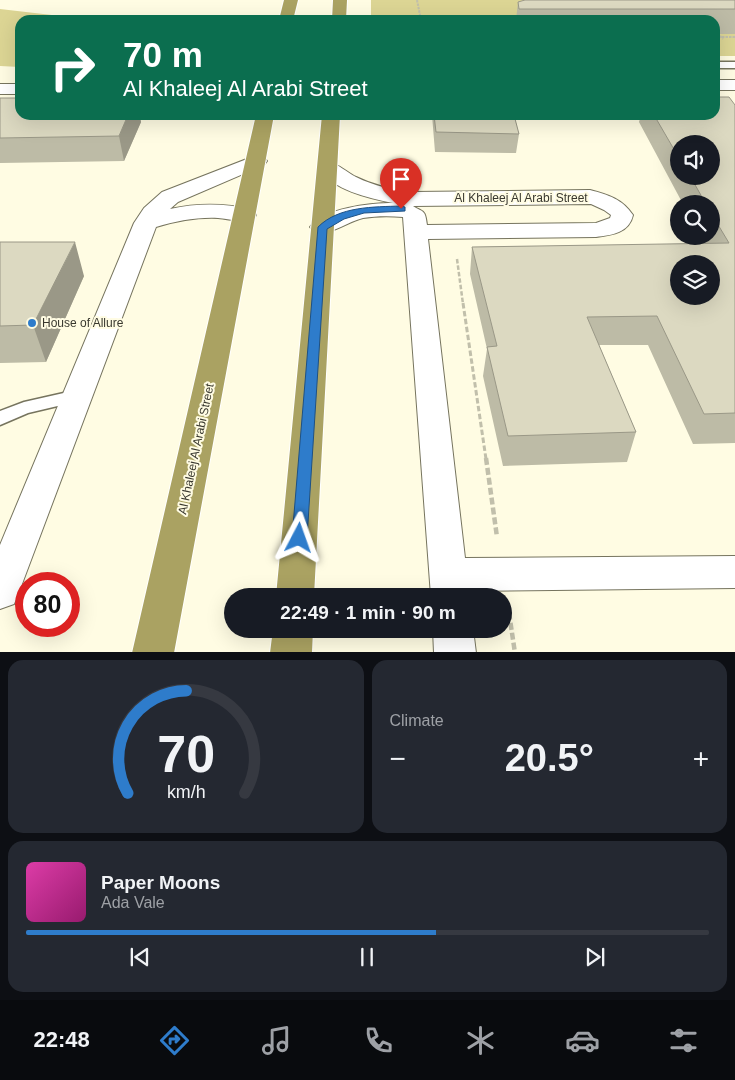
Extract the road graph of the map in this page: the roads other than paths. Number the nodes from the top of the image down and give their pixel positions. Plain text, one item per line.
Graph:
1 (291, 0) edge
2 (340, 0) edge
3 (287, 15) edge
4 (339, 15) edge
5 (720, 65) edge
6 (735, 65) edge
7 (720, 85) edge
8 (735, 85) edge
9 (0, 89) edge
10 (15, 89) edge
11 (264, 120) edge
12 (331, 120) edge
13 (257, 161) junction
14 (328, 168) junction
15 (414, 214) junction
16 (245, 215) junction
17 (146, 223) junction
18 (322, 227) junction
19 (77, 396) junction
20 (0, 418) edge
21 (735, 572) edge
22 (449, 586) edge
23 (296, 588) edge
24 (0, 592) edge
25 (292, 638) edge
26 (454, 638) edge
27 (153, 652) edge
28 (291, 652) edge
29 (455, 652) edge

1 - 3 highway
2 - 4 highway
5 - 6 lane
7 - 8 street
9 - 10 street
11 - 13 highway, Al Khaleej Al Arabi Street
12 - 14 highway
13 - 16 highway, Al Khaleej Al Arabi Street
13 - 17 street
14 - 15 street, Al Khaleej Al Arabi Street
14 - 18 highway
15 - 15 street, Al Khaleej Al Arabi Street
15 - 18 street, Al Khaleej Al Arabi Street
15 - 22 street
16 - 17 street
16 - 27 highway, Al Khaleej Al Arabi Street
17 - 19 street
18 - 23 highway
19 - 20 lane
19 - 24 street
21 - 22 street
25 - 28 highway
26 - 29 street

